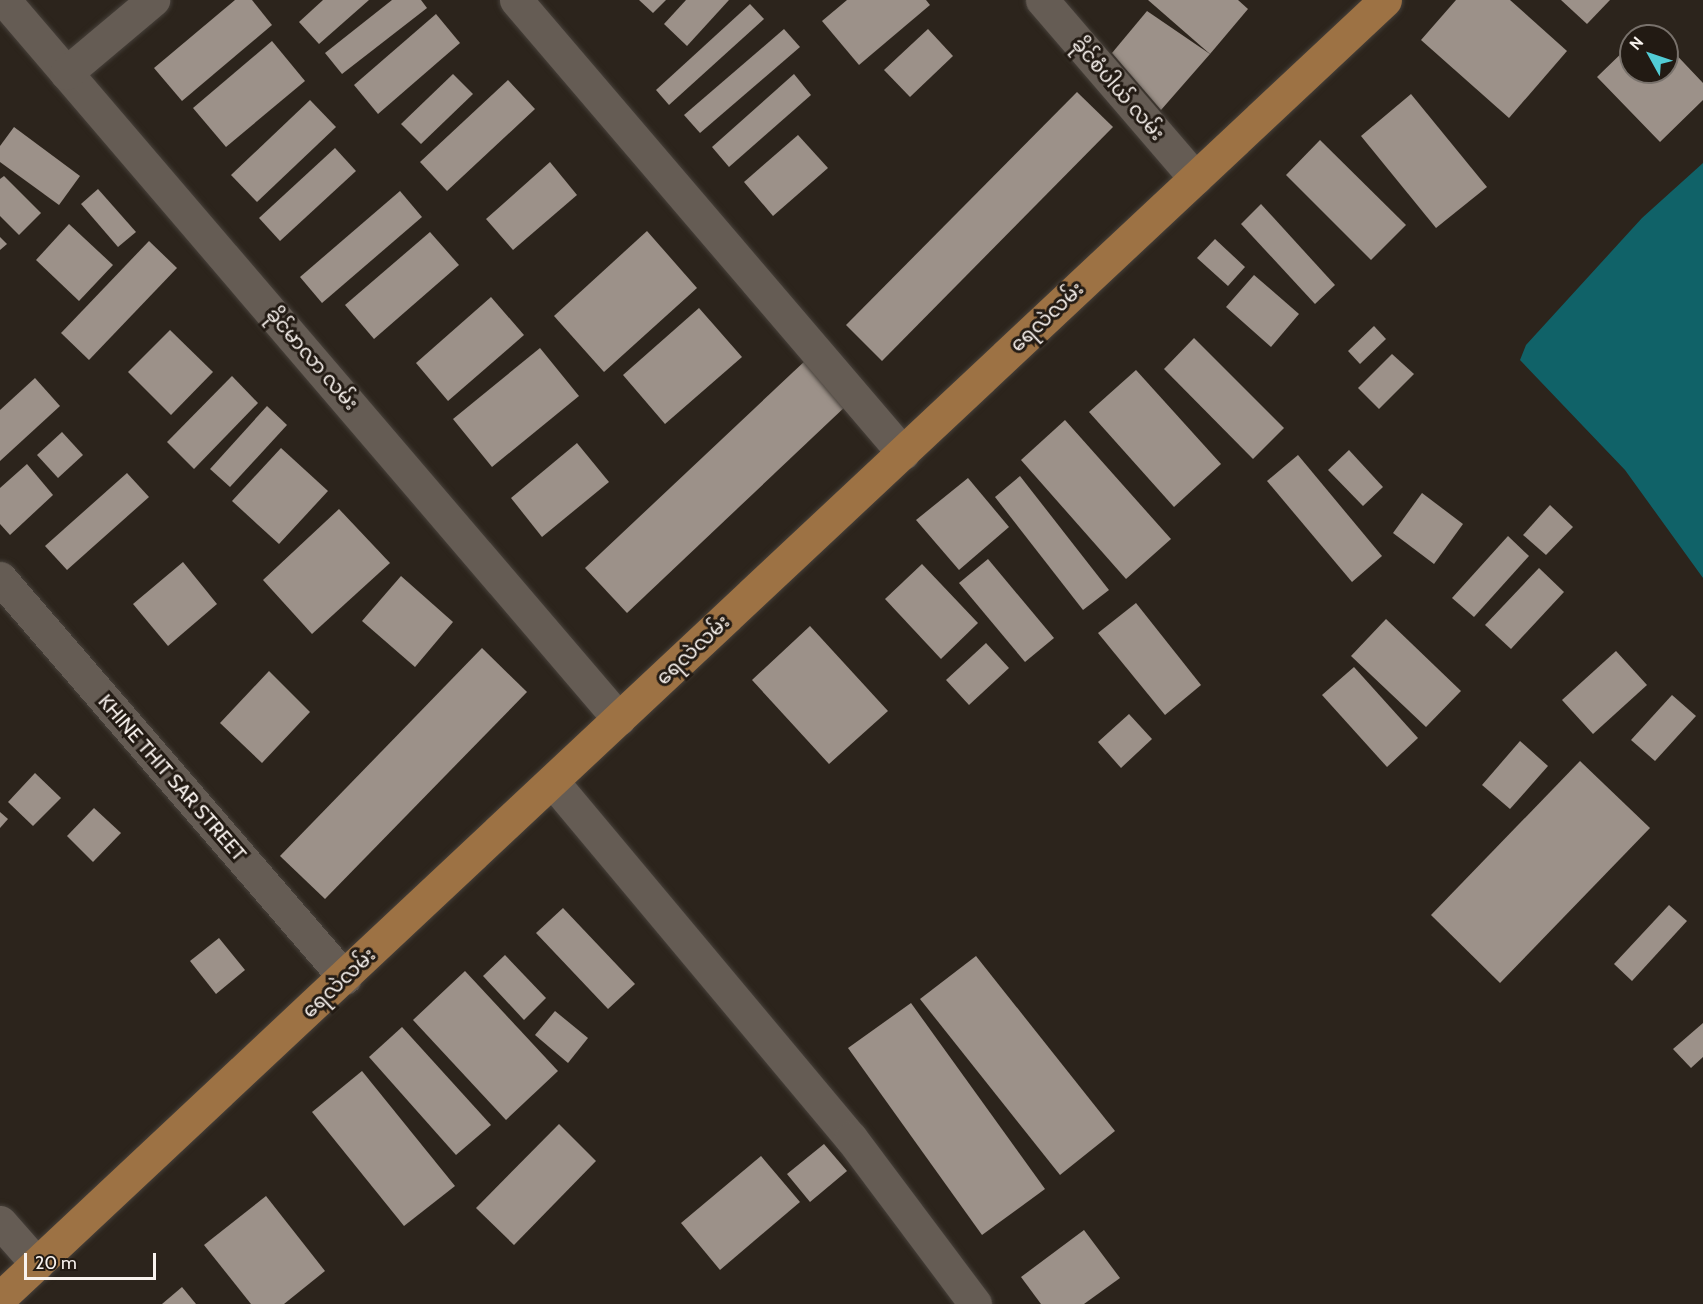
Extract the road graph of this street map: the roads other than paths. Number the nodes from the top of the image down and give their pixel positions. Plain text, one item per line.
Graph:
1 (4, 0) edge
2 (153, 0) edge
3 (516, 0) edge
4 (1042, 0) edge
5 (1385, 0) edge
6 (66, 73) junction
7 (1195, 178) junction
8 (903, 453) junction
9 (0, 578) edge
10 (619, 719) junction
11 (553, 782) junction
12 (345, 978) junction
13 (0, 1222) edge
14 (37, 1264) junction
15 (0, 1298) edge
16 (975, 1304) edge

1 - 6 street, ခိုင်မာလာ လမ်း
2 - 6 street
3 - 8 street
4 - 7 street, ခိုင်စံပါယ် လမ်း
5 - 7 main road, ရေလဲလမ်း
6 - 10 street, ခိုင်မာလာ လမ်း
7 - 8 main road, ရေလဲလမ်း
8 - 10 main road, ရေလဲလမ်း
9 - 12 street, KHINE THIT SAR STREET
10 - 11 main road, ရေလဲလမ်း
11 - 12 main road, ရေလဲလမ်း
11 - 16 street
12 - 14 main road, ရေလဲလမ်း
13 - 14 street
14 - 15 main road, ရေလဲလမ်း

